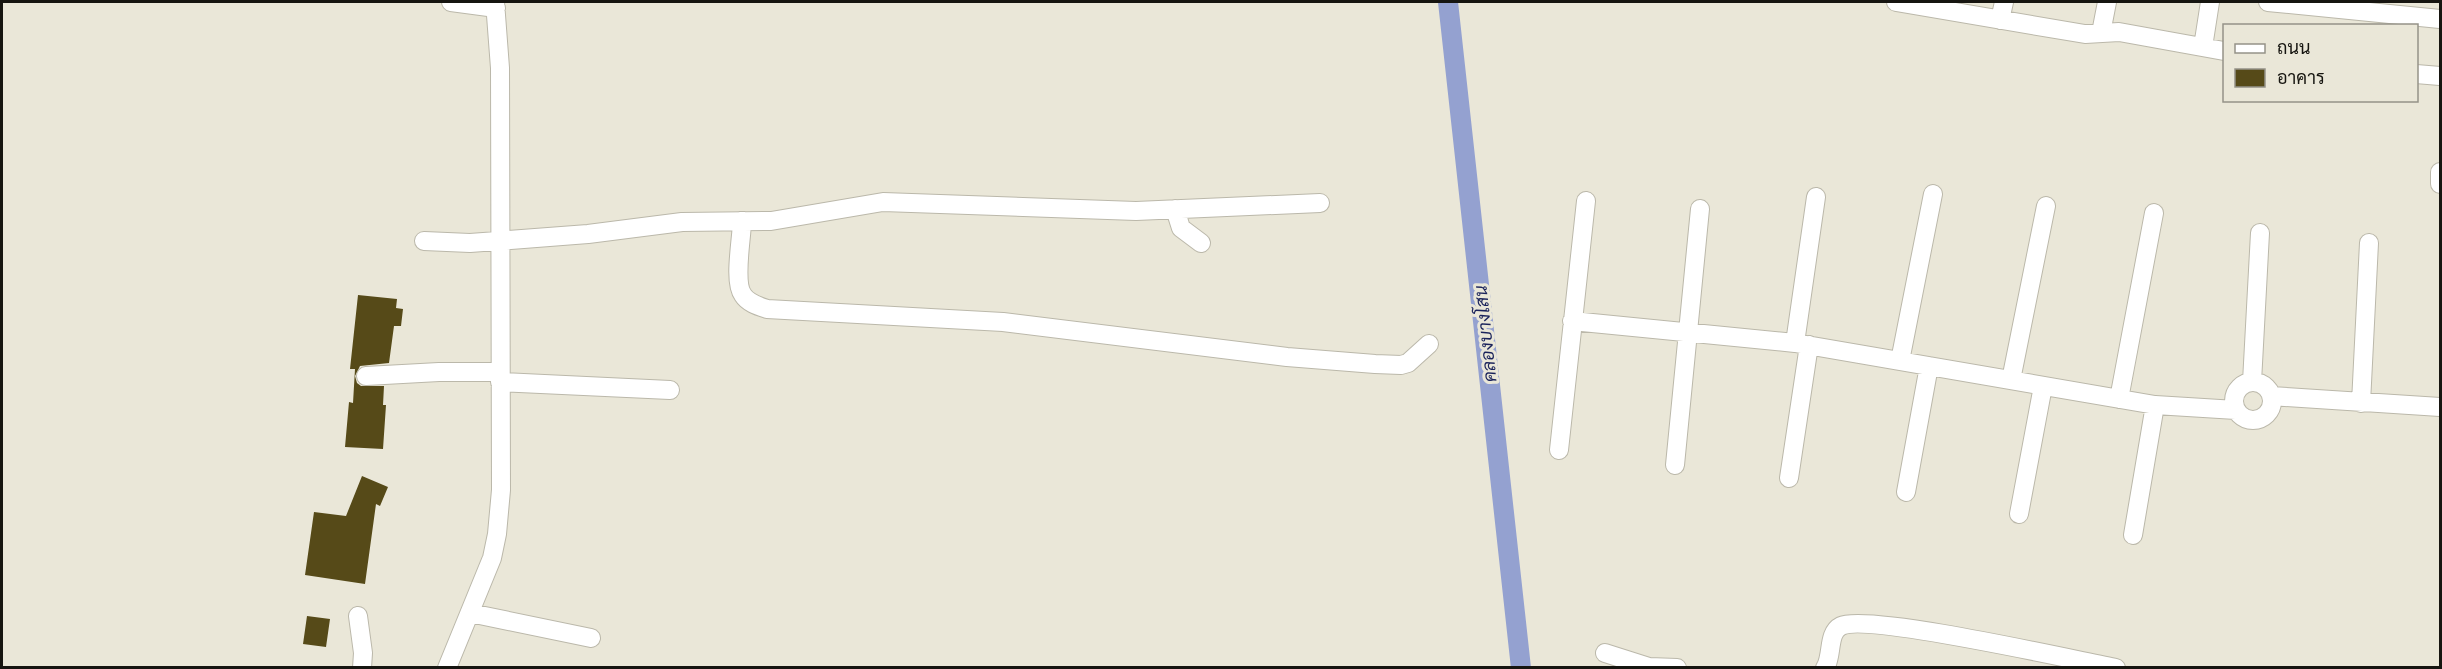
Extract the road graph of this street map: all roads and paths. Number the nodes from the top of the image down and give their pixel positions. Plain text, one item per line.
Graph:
1 (451, 2) edge
2 (1900, 2) edge
3 (2004, 2) edge
4 (2107, 2) edge
5 (2210, 2) edge
6 (2268, 2) edge
7 (2273, 2) edge
8 (496, 5) edge
9 (2375, 7) edge
10 (2440, 19) edge
11 (2000, 20) junction
12 (2102, 33) junction
13 (2203, 47) junction
14 (2223, 51) edge
15 (2418, 74) edge
16 (2440, 76) edge
17 (2440, 172) edge
18 (2440, 184) edge
19 (1934, 194) dead end
20 (1816, 196) dead end
21 (1586, 201) dead end
22 (1320, 202) dead end
23 (2046, 206) dead end
24 (1175, 209) junction
25 (1700, 209) dead end
26 (2154, 213) dead end
27 (742, 221) junction
28 (2260, 233) dead end
29 (424, 240) dead end
30 (499, 241) junction
31 (1201, 243) dead end
32 (2368, 243) dead end
33 (1572, 321) junction
34 (1688, 333) junction
35 (1429, 344) dead end
36 (1802, 344) junction
37 (1900, 361) junction
38 (1929, 366) junction
39 (366, 376) dead end
40 (500, 377) junction
41 (2011, 380) junction
42 (2252, 382) junction
43 (2043, 386) junction
44 (670, 390) dead end
45 (2271, 396) junction
46 (2119, 399) junction
47 (2361, 402) junction
48 (2155, 405) junction
49 (2440, 407) edge
50 (2236, 410) junction
51 (1560, 450) dead end
52 (1675, 465) dead end
53 (1789, 478) dead end
54 (1906, 492) dead end
55 (2019, 513) dead end
56 (2133, 535) dead end
57 (470, 613) junction
58 (358, 616) dead end
59 (591, 638) dead end
60 (1605, 653) dead end
61 (362, 668) edge
62 (447, 668) edge
63 (1677, 668) edge
64 (1825, 668) edge
65 (2116, 668) edge

1 - 8 street
2 - 11 street
3 - 11 street
4 - 12 street
5 - 13 street
6 - 7 street
7 - 9 street
8 - 30 street
9 - 10 street
11 - 12 street
12 - 13 street
13 - 14 street
15 - 16 street
17 - 18 street
19 - 37 street
20 - 36 street
21 - 33 street
22 - 24 street
23 - 41 street
24 - 27 street
24 - 31 street
25 - 34 street
26 - 46 street
27 - 30 street
27 - 35 street
28 - 42 street
29 - 30 street
30 - 40 street
32 - 47 street
33 - 34 street
33 - 51 street
34 - 36 street
34 - 52 street
36 - 37 street
36 - 53 street
37 - 38 street
38 - 41 street
38 - 54 street
39 - 40 street
40 - 44 street
40 - 57 street
41 - 43 street
42 - 45 street
42 - 50 street
43 - 46 street
43 - 55 street
45 - 47 street
45 - 50 street
46 - 48 street
47 - 49 street
48 - 50 street
48 - 56 street
57 - 59 street
57 - 62 street
58 - 61 street
60 - 63 street
64 - 65 street

